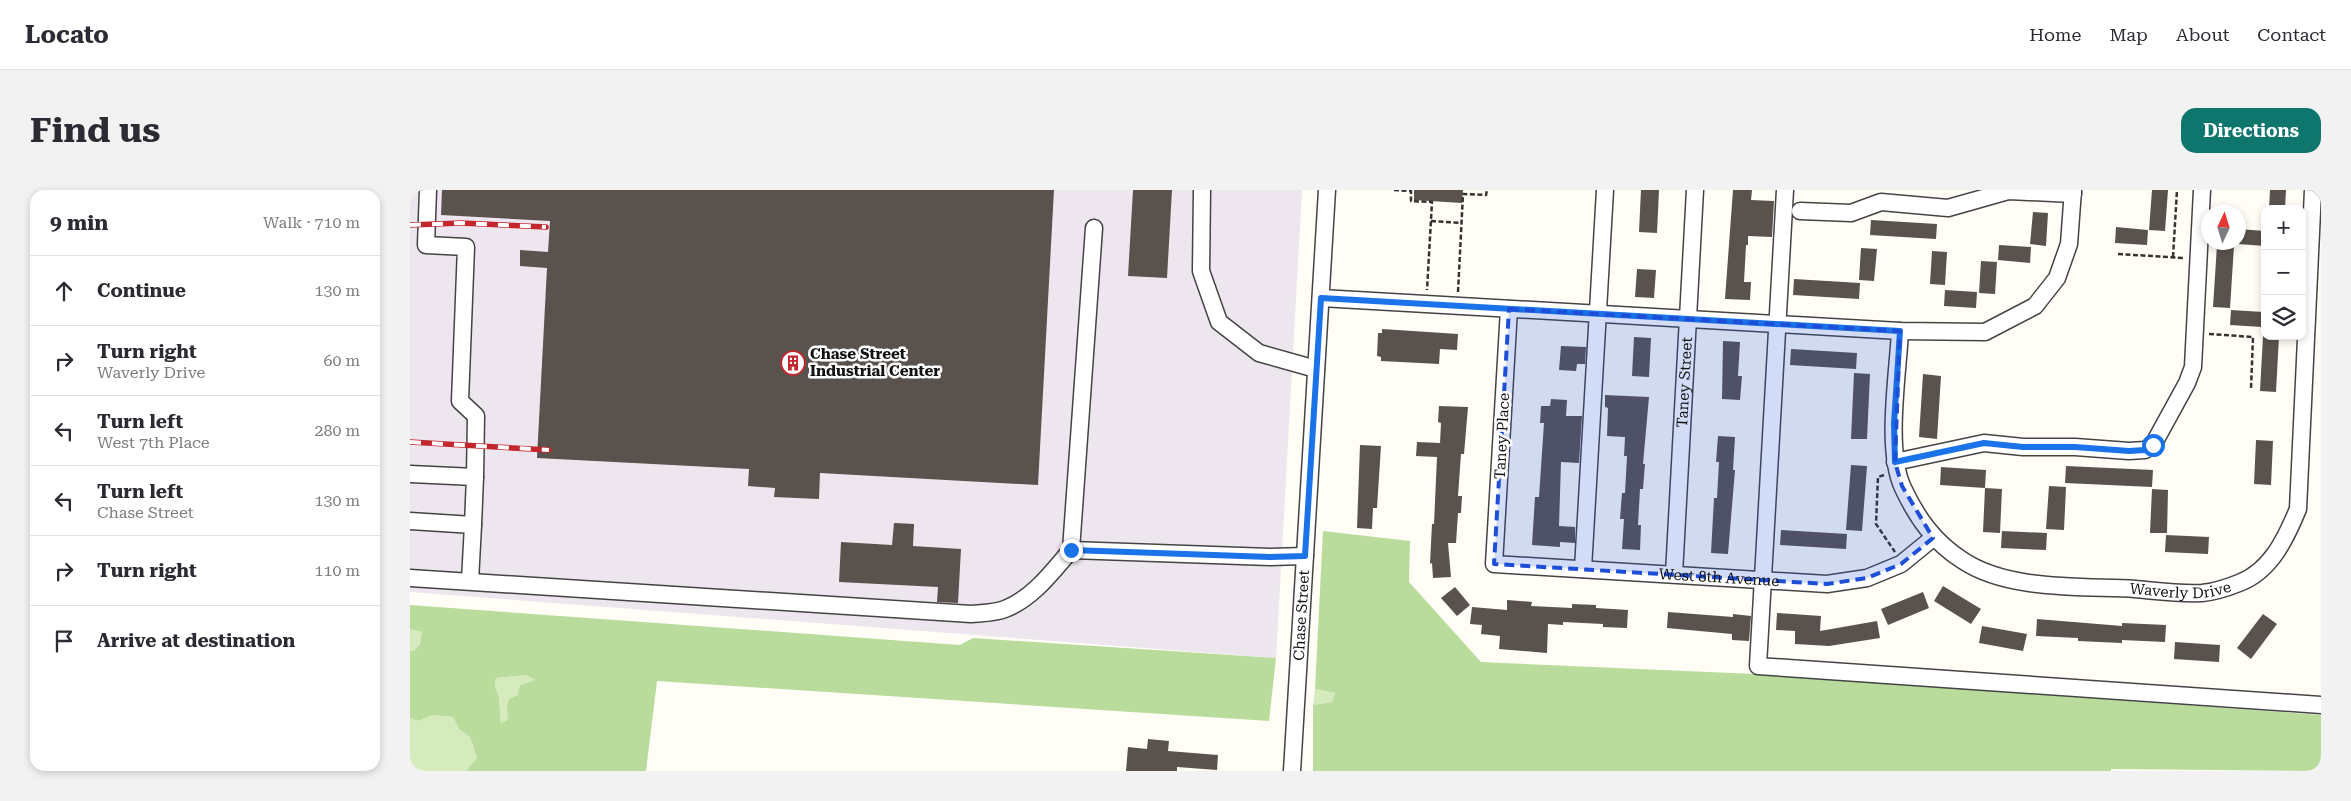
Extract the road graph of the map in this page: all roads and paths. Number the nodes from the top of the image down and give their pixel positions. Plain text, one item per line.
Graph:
1 (428, 190) edge
2 (1202, 190) edge
3 (1327, 190) edge
4 (1394, 190) edge
5 (1487, 190) edge
6 (1605, 190) edge
7 (1694, 190) edge
8 (1785, 190) edge
9 (2177, 190) edge
10 (2202, 190) edge
11 (2313, 190) edge
12 (2073, 192) edge
13 (1800, 211) dead end
14 (1431, 221) junction
15 (1462, 223) junction
16 (1094, 228) dead end
17 (2118, 254) dead end
18 (2173, 257) junction
19 (2199, 259) junction
20 (1321, 298) junction
21 (1427, 304) junction
22 (1458, 306) junction
23 (1509, 309) junction
24 (1598, 313) junction
25 (1688, 318) junction
26 (1778, 324) junction
27 (1900, 331) junction
28 (2195, 334) junction
29 (1316, 370) junction
30 (2251, 389) dead end
31 (1892, 467) junction
32 (410, 474) edge
33 (475, 477) junction
34 (410, 521) edge
35 (472, 525) junction
36 (1933, 538) junction
37 (1071, 550) junction
38 (1897, 555) dead end
39 (1305, 556) junction
40 (1494, 564) joint
41 (1583, 569) junction
42 (1674, 574) junction
43 (410, 578) edge
44 (1764, 580) junction
45 (470, 581) junction
46 (2321, 705) edge
47 (1292, 771) edge

1 - 33 street
2 - 29 street
3 - 20 street, Chase Street
4 - 14 path
5 - 15 path
6 - 24 street
7 - 25 street, Taney Street
8 - 26 street
9 - 18 path
10 - 19 street
11 - 36 street, Waverly Drive
12 - 13 street
12 - 27 street
14 - 15 path
14 - 21 path
15 - 22 path
16 - 37 street
17 - 18 path
18 - 19 path
19 - 28 street
20 - 21 street
20 - 29 street, Chase Street
21 - 22 street
22 - 23 street
23 - 24 street
23 - 40 street, Taney Place
24 - 25 street
24 - 41 street
25 - 26 street
25 - 42 street, Taney Street
26 - 27 street
26 - 44 street
27 - 31 street, Waverly Drive
28 - 30 path
28 - 31 street
29 - 39 street, Chase Street
31 - 36 street, Waverly Drive
31 - 38 path
32 - 33 street
33 - 35 street
34 - 35 street
35 - 45 street
36 - 44 street, West 8th Avenue
37 - 39 street
37 - 45 street
39 - 47 street, Chase Street
40 - 41 street, West 8th Avenue
41 - 42 street, West 8th Avenue
42 - 44 street, West 8th Avenue
43 - 45 street
44 - 46 street

